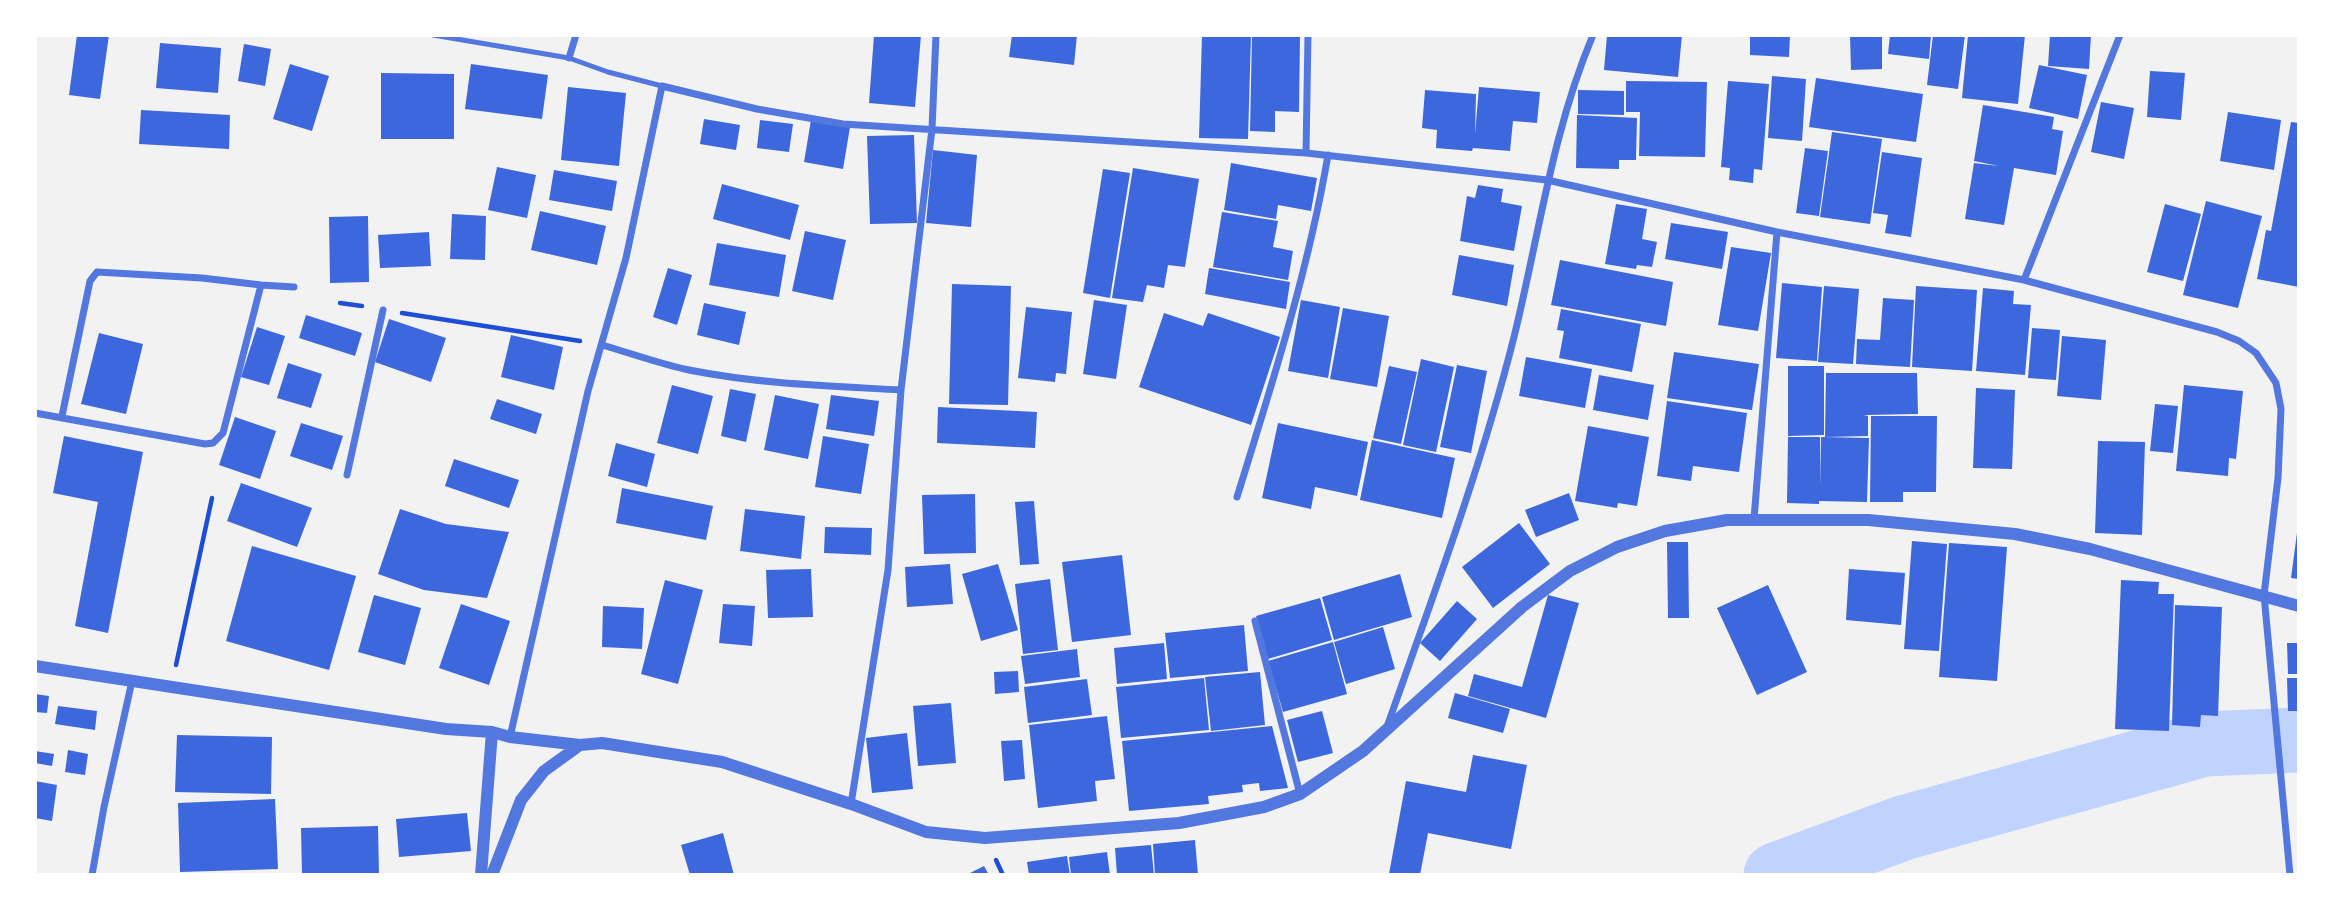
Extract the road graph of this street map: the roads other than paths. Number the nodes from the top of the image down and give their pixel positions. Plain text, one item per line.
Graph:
1 (433, 35) edge
2 (576, 35) edge
3 (936, 35) edge
4 (1308, 35) edge
5 (1593, 35) edge
6 (2120, 35) edge
7 (569, 58) junction
8 (662, 86) junction
9 (932, 129) junction
10 (1306, 153) junction
11 (1328, 155) junction
12 (1547, 180) junction
13 (1777, 232) junction
14 (2024, 280) junction
15 (261, 285) junction
16 (294, 287) dead end
17 (383, 310) road end
18 (602, 345) junction
19 (901, 390) junction
20 (35, 413) edge
21 (62, 416) junction
22 (347, 475) dead end
23 (1237, 497) dead end
24 (1754, 519) junction
25 (2264, 595) junction
26 (2299, 606) edge
27 (1255, 621) dead end
28 (35, 666) edge
29 (132, 681) junction
30 (492, 732) junction
31 (1385, 732) junction
32 (510, 737) junction
33 (580, 745) junction
34 (1300, 794) junction
35 (850, 804) junction
36 (92, 875) edge
37 (481, 875) edge
38 (492, 875) edge
39 (2291, 875) edge

1 - 7 lane
2 - 7 street
3 - 9 street
4 - 10 street
5 - 12 street
6 - 14 street
7 - 8 lane
8 - 9 street
8 - 18 street
9 - 10 street
9 - 19 street
10 - 11 street
11 - 12 street
11 - 23 street
12 - 13 street
12 - 31 street
13 - 14 street
13 - 24 street
14 - 25 street
15 - 16 street
15 - 21 street
15 - 21 street
17 - 22 street
18 - 19 street
18 - 32 street
19 - 35 street
20 - 21 street
24 - 25 street
24 - 31 street
25 - 26 street
25 - 39 street
27 - 34 street
28 - 29 street
29 - 30 street
29 - 36 street
30 - 32 street
30 - 37 street
31 - 34 street
32 - 33 street
33 - 35 street
33 - 38 street
34 - 35 street

